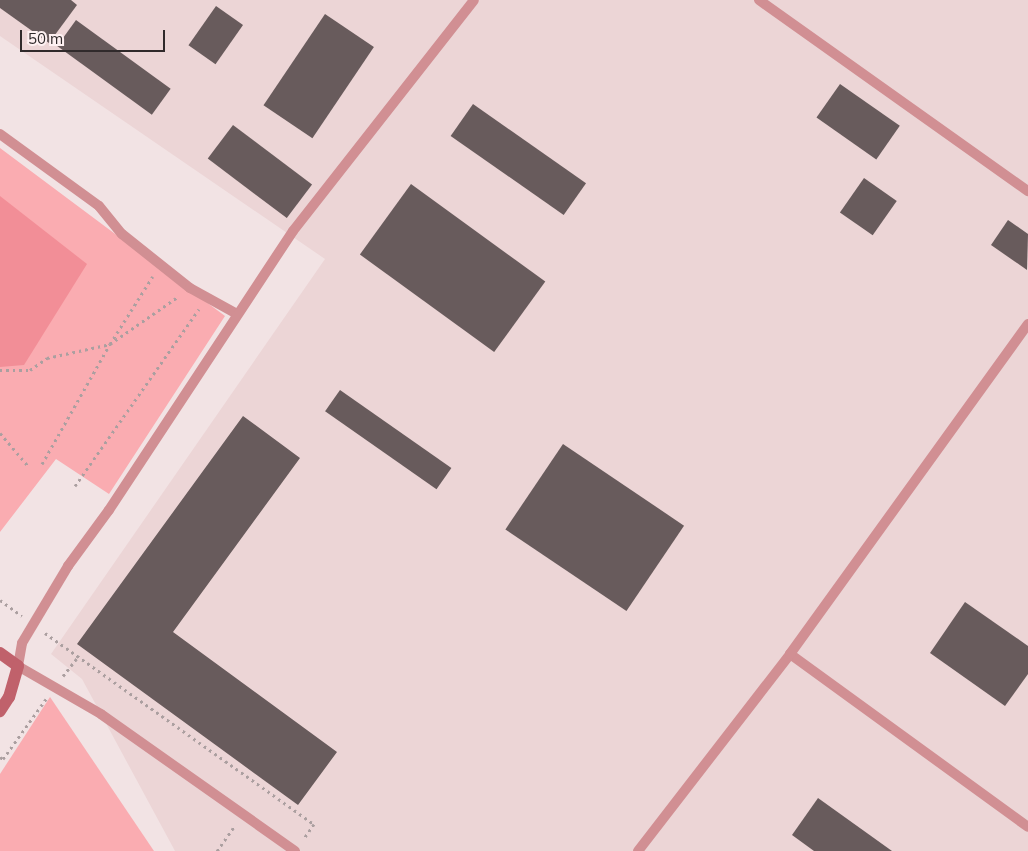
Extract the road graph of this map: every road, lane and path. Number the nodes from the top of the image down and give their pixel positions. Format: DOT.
graph roads {
  1 [pos="474,0"];
  2 [pos="759,0"];
  3 [pos="0,134"];
  4 [pos="1028,190"];
  5 [pos="160,265"];
  6 [pos="190,288"];
  7 [pos="207,299"];
  8 [pos="237,314"];
  9 [pos="1028,324"];
  10 [pos="110,344"];
  11 [pos="0,370"];
  12 [pos="0,433"];
  13 [pos="42,464"];
  14 [pos="29,467"];
  15 [pos="74,486"];
  16 [pos="0,600"];
  17 [pos="32,624"];
  18 [pos="0,653"];
  19 [pos="790,654"];
  20 [pos="78,657"];
  21 [pos="18,666"];
  22 [pos="56,686"];
  23 [pos="0,711"];
  24 [pos="0,757"];
  25 [pos="243,814"];
  26 [pos="1028,827"];
  27 [pos="298,848"];
  28 [pos="217,851"];
  29 [pos="638,851"];
  1 -- 8 [label="lane"];
  2 -- 4 [label="lane"];
  3 -- 5 [label="lane"];
  5 -- 6 [label="lane"];
  5 -- 10 [label="path"];
  6 -- 7 [label="lane"];
  6 -- 10 [label="path"];
  7 -- 8 [label="lane"];
  7 -- 15 [label="path"];
  8 -- 17 [label="lane"];
  9 -- 19 [label="lane"];
  10 -- 11 [label="path"];
  10 -- 13 [label="path"];
  12 -- 14 [label="path"];
  16 -- 17 [label="path"];
  17 -- 20 [label="path"];
  17 -- 21 [label="lane"];
  18 -- 21 [label="main road"];
  19 -- 26 [label="lane"];
  19 -- 29 [label="lane"];
  20 -- 22 [label="path"];
  20 -- 27 [label="path"];
  21 -- 22 [label="lane"];
  21 -- 23 [label="main road"];
  22 -- 24 [label="path"];
  22 -- 25 [label="lane"];
  25 -- 27 [label="lane"];
  25 -- 28 [label="path"];
}
